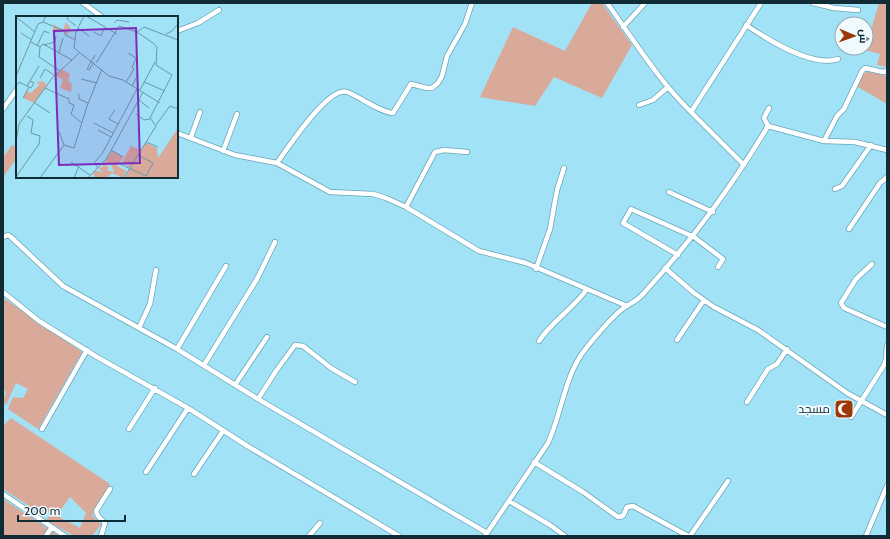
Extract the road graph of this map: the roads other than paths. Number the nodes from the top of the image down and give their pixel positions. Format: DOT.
graph roads {
  1 [pos="83,3"];
  2 [pos="472,3"];
  3 [pos="607,3"];
  4 [pos="644,3"];
  5 [pos="760,3"];
  6 [pos="813,3"];
  7 [pos="219,10"];
  8 [pos="858,10"];
  9 [pos="101,16"];
  10 [pos="746,25"];
  11 [pos="623,27"];
  12 [pos="178,31"];
  13 [pos="838,59"];
  14 [pos="887,71"];
  15 [pos="668,87"];
  16 [pos="16,90"];
  17 [pos="639,105"];
  18 [pos="769,108"];
  19 [pos="3,110"];
  20 [pos="200,112"];
  21 [pos="691,112"];
  22 [pos="237,114"];
  23 [pos="768,126"];
  24 [pos="178,133"];
  25 [pos="191,137"];
  26 [pos="824,140"];
  27 [pos="871,145"];
  28 [pos="223,150"];
  29 [pos="887,150"];
  30 [pos="467,152"];
  31 [pos="278,163"];
  32 [pos="744,166"];
  33 [pos="564,168"];
  34 [pos="887,178"];
  35 [pos="835,189"];
  36 [pos="669,192"];
  37 [pos="406,207"];
  38 [pos="713,212"];
  39 [pos="849,229"];
  40 [pos="3,237"];
  41 [pos="694,237"];
  42 [pos="275,242"];
  43 [pos="678,255"];
  44 [pos="872,264"];
  45 [pos="226,266"];
  46 [pos="718,267"];
  47 [pos="665,268"];
  48 [pos="536,269"];
  49 [pos="156,270"];
  50 [pos="587,289"];
  51 [pos="4,294"];
  52 [pos="704,300"];
  53 [pos="627,306"];
  54 [pos="887,327"];
  55 [pos="139,328"];
  56 [pos="267,337"];
  57 [pos="677,340"];
  58 [pos="539,341"];
  59 [pos="887,346"];
  60 [pos="178,349"];
  61 [pos="787,349"];
  62 [pos="87,350"];
  63 [pos="204,365"];
  64 [pos="355,382"];
  65 [pos="235,385"];
  66 [pos="155,388"];
  67 [pos="258,399"];
  68 [pos="747,402"];
  69 [pos="862,402"];
  70 [pos="188,408"];
  71 [pos="887,415"];
  72 [pos="851,417"];
  73 [pos="42,429"];
  74 [pos="129,429"];
  75 [pos="223,431"];
  76 [pos="534,462"];
  77 [pos="146,472"];
  78 [pos="194,474"];
  79 [pos="728,481"];
  80 [pos="887,486"];
  81 [pos="110,489"];
  82 [pos="3,494"];
  83 [pos="885,498"];
  84 [pos="509,501"];
  85 [pos="320,523"];
  86 [pos="52,527"];
  87 [pos="486,534"];
  88 [pos="46,536"];
  89 [pos="65,536"];
  90 [pos="101,536"];
  91 [pos="309,536"];
  92 [pos="400,536"];
  93 [pos="565,536"];
  94 [pos="689,536"];
  95 [pos="866,536"];
  1 -- 9 [label="street"];
  2 -- 31 [label="street"];
  3 -- 11 [label="street"];
  4 -- 11 [label="street"];
  5 -- 10 [label="street"];
  6 -- 8 [label="street"];
  7 -- 12 [label="street"];
  10 -- 13 [label="street"];
  10 -- 21 [label="street"];
  11 -- 15 [label="street"];
  14 -- 26 [label="street"];
  15 -- 17 [label="street"];
  15 -- 21 [label="street"];
  16 -- 19 [label="street"];
  18 -- 23 [label="street"];
  20 -- 25 [label="street"];
  21 -- 32 [label="street"];
  22 -- 28 [label="street"];
  23 -- 26 [label="street"];
  23 -- 32 [label="street"];
  24 -- 25 [label="street"];
  25 -- 28 [label="street"];
  26 -- 27 [label="street"];
  27 -- 29 [label="street"];
  27 -- 35 [label="street"];
  28 -- 31 [label="street"];
  30 -- 37 [label="street"];
  31 -- 37 [label="street"];
  32 -- 38 [label="street"];
  33 -- 48 [label="street"];
  34 -- 39 [label="street"];
  36 -- 38 [label="street"];
  37 -- 48 [label="street"];
  38 -- 41 [label="street"];
  40 -- 55 [label="street"];
  41 -- 43 [label="street"];
  41 -- 43 [label="street"];
  41 -- 46 [label="street"];
  42 -- 63 [label="street"];
  43 -- 47 [label="street"];
  44 -- 54 [label="street"];
  45 -- 60 [label="street"];
  47 -- 52 [label="street"];
  47 -- 53 [label="street"];
  48 -- 50 [label="street"];
  49 -- 55 [label="street"];
  50 -- 53 [label="street"];
  50 -- 58 [label="street"];
  51 -- 62 [label="street"];
  52 -- 57 [label="street"];
  52 -- 61 [label="street"];
  53 -- 76 [label="street"];
  55 -- 60 [label="street"];
  56 -- 65 [label="street"];
  59 -- 69 [label="street"];
  60 -- 63 [label="street"];
  61 -- 68 [label="street"];
  61 -- 69 [label="street"];
  62 -- 66 [label="street"];
  62 -- 73 [label="street"];
  63 -- 65 [label="street"];
  64 -- 67 [label="street"];
  65 -- 67 [label="street"];
  66 -- 70 [label="street"];
  66 -- 74 [label="street"];
  67 -- 87 [label="street"];
  69 -- 71 [label="street"];
  69 -- 72 [label="street"];
  70 -- 75 [label="street"];
  70 -- 77 [label="street"];
  75 -- 78 [label="street"];
  75 -- 92 [label="street"];
  76 -- 84 [label="street"];
  76 -- 94 [label="street"];
  79 -- 94 [label="street"];
  80 -- 83 [label="street"];
  81 -- 90 [label="street"];
  82 -- 86 [label="street"];
  83 -- 95 [label="street"];
  84 -- 87 [label="street"];
  84 -- 93 [label="street"];
  85 -- 91 [label="street"];
  86 -- 88 [label="street"];
  86 -- 89 [label="street"];
}
